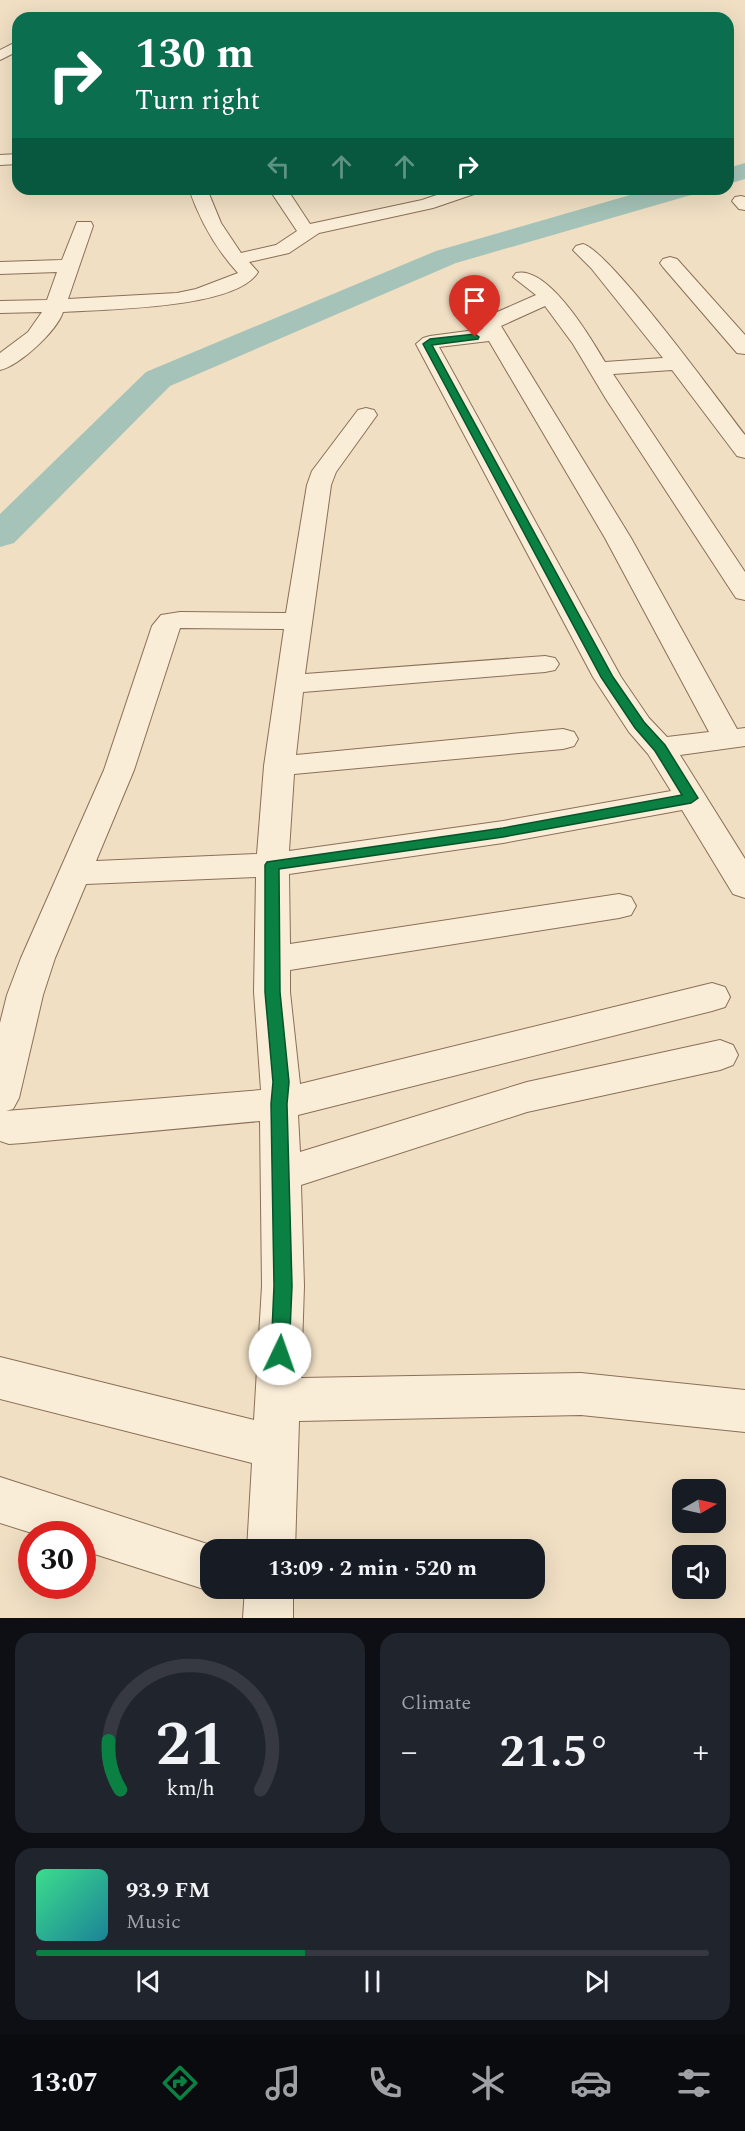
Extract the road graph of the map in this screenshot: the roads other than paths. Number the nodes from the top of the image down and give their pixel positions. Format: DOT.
graph roads {
  1 [pos="201,195"];
  2 [pos="282,195"];
  3 [pos="453,195"];
  4 [pos="84,226"];
  5 [pos="306,233"];
  6 [pos="583,250"];
  7 [pos="235,260"];
  8 [pos="670,262"];
  9 [pos="70,266"];
  10 [pos="0,268"];
  11 [pos="523,278"];
  12 [pos="548,297"];
  13 [pos="56,306"];
  14 [pos="0,307"];
  15 [pos="496,334"];
  16 [pos="745,348"];
  17 [pos="678,363"];
  18 [pos="0,364"];
  19 [pos="599,369"];
  20 [pos="366,415"];
  21 [pos="745,451"];
  22 [pos="745,592"];
  23 [pos="298,621"];
  24 [pos="545,664"];
  25 [pos="289,684"];
  26 [pos="736,738"];
  27 [pos="563,739"];
  28 [pos="660,748"];
  29 [pos="279,766"];
  30 [pos="691,798"];
  31 [pos="272,865"];
  32 [pos="75,873"];
  33 [pos="745,886"];
  34 [pos="619,906"];
  35 [pos="272,960"];
  36 [pos="712,997"];
  37 [pos="720,1054"];
  38 [pos="0,1098"];
  39 [pos="279,1104"];
  40 [pos="0,1125"];
  41 [pos="282,1174"];
  42 [pos="0,1378"];
  43 [pos="278,1400"];
  44 [pos="745,1411"];
  45 [pos="276,1447"];
  46 [pos="0,1500"];
  47 [pos="272,1539"];
  48 [pos="200,1565"];
  49 [pos="269,1599"];
  50 [pos="268,1618"];
  1 -- 7 [label="street"];
  2 -- 5 [label="street"];
  3 -- 5 [label="street"];
  4 -- 9 [label="street"];
  5 -- 7 [label="street"];
  6 -- 17 [label="street"];
  7 -- 13 [label="street"];
  8 -- 16 [label="street"];
  9 -- 10 [label="street"];
  9 -- 13 [label="street"];
  11 -- 12 [label="street"];
  12 -- 15 [label="street"];
  12 -- 19 [label="street"];
  13 -- 14 [label="street"];
  13 -- 18 [label="street"];
  15 -- 26 [label="street"];
  15 -- 28 [label="street"];
  17 -- 19 [label="street"];
  17 -- 21 [label="street"];
  19 -- 22 [label="street"];
  20 -- 23 [label="street"];
  23 -- 25 [label="street"];
  23 -- 32 [label="street"];
  24 -- 25 [label="street"];
  25 -- 29 [label="street"];
  26 -- 28 [label="street"];
  27 -- 29 [label="street"];
  28 -- 30 [label="street"];
  29 -- 31 [label="street"];
  30 -- 31 [label="street"];
  30 -- 33 [label="street"];
  31 -- 32 [label="street"];
  31 -- 35 [label="street"];
  32 -- 38 [label="street"];
  34 -- 35 [label="street"];
  35 -- 39 [label="street"];
  36 -- 39 [label="street"];
  37 -- 41 [label="street"];
  39 -- 40 [label="street"];
  39 -- 41 [label="street"];
  41 -- 43 [label="street"];
  42 -- 45 [label="street"];
  43 -- 44 [label="street"];
  43 -- 45 [label="street"];
  45 -- 47 [label="street"];
  46 -- 48 [label="street"];
  49 -- 50 [label="street"];
}
